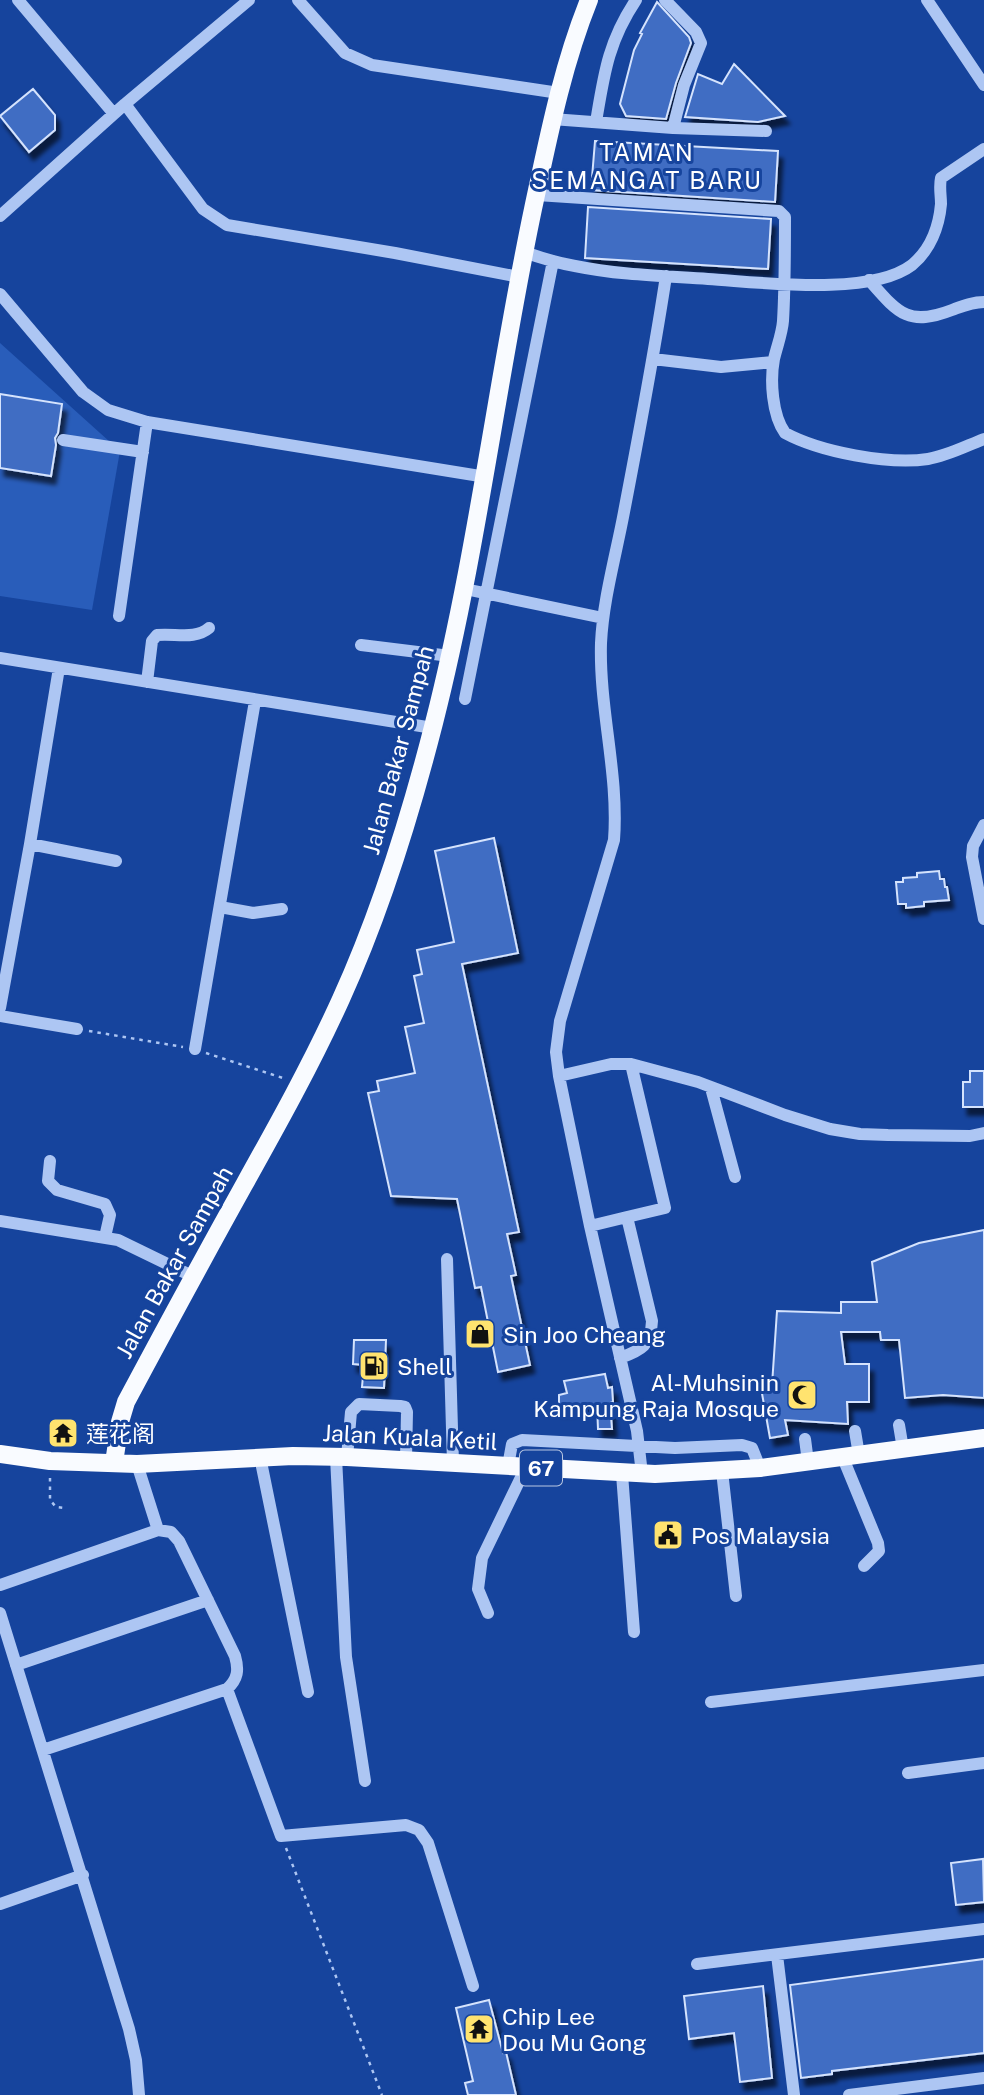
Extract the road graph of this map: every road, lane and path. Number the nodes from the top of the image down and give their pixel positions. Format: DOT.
graph roads {
  1 [pos="18,0"];
  2 [pos="249,0"];
  3 [pos="298,0"];
  4 [pos="589,0"];
  5 [pos="636,0"];
  6 [pos="665,0"];
  7 [pos="927,0"];
  8 [pos="984,85"];
  9 [pos="559,93"];
  10 [pos="125,104"];
  11 [pos="114,114"];
  12 [pos="552,119"];
  13 [pos="596,122"];
  14 [pos="673,128"];
  15 [pos="766,131"];
  16 [pos="984,149"];
  17 [pos="537,195"];
  18 [pos="0,216"];
  19 [pos="524,252"];
  20 [pos="553,261"];
  21 [pos="666,276"];
  22 [pos="519,277"];
  23 [pos="869,280"];
  24 [pos="785,284"];
  25 [pos="0,294"];
  26 [pos="984,302"];
  27 [pos="653,359"];
  28 [pos="774,362"];
  29 [pos="147,422"];
  30 [pos="984,439"];
  31 [pos="63,440"];
  32 [pos="143,452"];
  33 [pos="486,477"];
  34 [pos="465,589"];
  35 [pos="486,594"];
  36 [pos="119,616"];
  37 [pos="603,618"];
  38 [pos="209,628"];
  39 [pos="362,645"];
  40 [pos="450,656"];
  41 [pos="0,658"];
  42 [pos="59,667"];
  43 [pos="147,682"];
  44 [pos="465,699"];
  45 [pos="256,701"];
  46 [pos="433,728"];
  47 [pos="984,825"];
  48 [pos="30,844"];
  49 [pos="116,862"];
  50 [pos="220,906"];
  51 [pos="282,909"];
  52 [pos="984,919"];
  53 [pos="0,1008"];
  54 [pos="0,1016"];
  55 [pos="77,1029"];
  56 [pos="195,1049"];
  57 [pos="631,1064"];
  58 [pos="559,1076"];
  59 [pos="300,1083"];
  60 [pos="711,1088"];
  61 [pos="984,1133"];
  62 [pos="50,1161"];
  63 [pos="735,1177"];
  64 [pos="627,1217"];
  65 [pos="0,1222"];
  66 [pos="590,1226"];
  67 [pos="105,1237"];
  68 [pos="447,1259"];
  69 [pos="194,1277"];
  70 [pos="620,1358"];
  71 [pos="900,1425"];
  72 [pos="855,1431"];
  73 [pos="984,1438"];
  74 [pos="805,1439"];
  75 [pos="640,1446"];
  76 [pos="675,1448"];
  77 [pos="903,1450"];
  78 [pos="0,1454"];
  79 [pos="260,1457"];
  80 [pos="342,1457"];
  81 [pos="851,1457"];
  82 [pos="406,1459"];
  83 [pos="50,1461"];
  84 [pos="808,1462"];
  85 [pos="114,1463"];
  86 [pos="453,1463"];
  87 [pos="137,1464"];
  88 [pos="508,1466"];
  89 [pos="526,1467"];
  90 [pos="760,1468"];
  91 [pos="722,1471"];
  92 [pos="622,1474"];
  93 [pos="642,1474"];
  94 [pos="676,1474"];
  95 [pos="65,1508"];
  96 [pos="158,1530"];
  97 [pos="864,1566"];
  98 [pos="0,1585"];
  99 [pos="736,1596"];
  100 [pos="208,1600"];
  101 [pos="0,1613"];
  102 [pos="488,1613"];
  103 [pos="634,1632"];
  104 [pos="16,1665"];
  105 [pos="984,1670"];
  106 [pos="228,1689"];
  107 [pos="308,1692"];
  108 [pos="711,1702"];
  109 [pos="43,1750"];
  110 [pos="984,1763"];
  111 [pos="908,1773"];
  112 [pos="365,1781"];
  113 [pos="281,1836"];
  114 [pos="83,1875"];
  115 [pos="0,1904"];
  116 [pos="984,1929"];
  117 [pos="777,1955"];
  118 [pos="697,1964"];
  119 [pos="473,1986"];
  120 [pos="984,2078"];
  121 [pos="139,2095"];
  122 [pos="382,2095"];
  123 [pos="794,2095"];
  124 [pos="849,2095"];
  1 -- 11 [label="street"];
  2 -- 10 [label="street"];
  3 -- 9 [label="street"];
  4 -- 9 [label="main road, Jalan Bakar Sampah"];
  5 -- 13 [label="street"];
  6 -- 14 [label="street"];
  7 -- 8 [label="street"];
  9 -- 12 [label="main road, Jalan Bakar Sampah"];
  10 -- 11 [label="street"];
  10 -- 22 [label="street"];
  11 -- 18 [label="street"];
  12 -- 13 [label="street"];
  12 -- 17 [label="main road, Jalan Bakar Sampah"];
  13 -- 14 [label="street"];
  14 -- 15 [label="street"];
  16 -- 23 [label="street"];
  17 -- 19 [label="main road, Jalan Bakar Sampah"];
  17 -- 24 [label="street"];
  19 -- 20 [label="street"];
  19 -- 22 [label="main road, Jalan Bakar Sampah"];
  20 -- 21 [label="street"];
  20 -- 35 [label="street"];
  21 -- 24 [label="street"];
  21 -- 27 [label="street"];
  22 -- 33 [label="main road, Jalan Bakar Sampah"];
  23 -- 24 [label="street"];
  23 -- 26 [label="street"];
  24 -- 28 [label="street"];
  25 -- 29 [label="street"];
  27 -- 28 [label="street"];
  27 -- 37 [label="street"];
  28 -- 30 [label="street"];
  29 -- 32 [label="street"];
  29 -- 33 [label="street"];
  31 -- 32 [label="street"];
  32 -- 36 [label="street"];
  33 -- 34 [label="main road, Jalan Bakar Sampah"];
  34 -- 35 [label="street"];
  34 -- 40 [label="main road, Jalan Bakar Sampah"];
  35 -- 37 [label="street"];
  35 -- 44 [label="street"];
  37 -- 58 [label="street"];
  38 -- 43 [label="street"];
  39 -- 40 [label="street"];
  40 -- 46 [label="main road, Jalan Bakar Sampah"];
  41 -- 42 [label="street"];
  42 -- 43 [label="street"];
  42 -- 48 [label="street"];
  43 -- 45 [label="street"];
  45 -- 46 [label="street"];
  45 -- 50 [label="street"];
  46 -- 59 [label="main road, Jalan Bakar Sampah"];
  47 -- 52 [label="street"];
  48 -- 49 [label="street"];
  48 -- 53 [label="street"];
  50 -- 51 [label="street"];
  50 -- 56 [label="street"];
  54 -- 55 [label="street"];
  55 -- 56 [label="path"];
  56 -- 59 [label="path"];
  57 -- 58 [label="street"];
  57 -- 60 [label="street"];
  57 -- 64 [label="street"];
  58 -- 66 [label="street"];
  59 -- 69 [label="main road, Jalan Bakar Sampah"];
  60 -- 61 [label="street"];
  60 -- 63 [label="street"];
  62 -- 67 [label="street"];
  64 -- 66 [label="street"];
  64 -- 70 [label="street"];
  65 -- 67 [label="street"];
  66 -- 70 [label="street"];
  67 -- 69 [label="street"];
  68 -- 86 [label="street"];
  69 -- 85 [label="main road, Jalan Bakar Sampah"];
  70 -- 75 [label="street"];
  71 -- 77 [label="street"];
  72 -- 81 [label="street"];
  73 -- 77 [label="main road, Jalan Kuala Ketil / 67"];
  74 -- 84 [label="street"];
  75 -- 76 [label="street"];
  75 -- 88 [label="street"];
  75 -- 93 [label="street"];
  76 -- 90 [label="street"];
  76 -- 94 [label="street"];
  77 -- 81 [label="main road, Jalan Kuala Ketil / 67"];
  78 -- 83 [label="main road, Jalan Kuala Ketil / 67"];
  79 -- 80 [label="main road, Jalan Kuala Ketil / 67"];
  79 -- 87 [label="main road, Jalan Kuala Ketil / 67"];
  79 -- 107 [label="street"];
  80 -- 82 [label="main road, Jalan Kuala Ketil / 67"];
  80 -- 82 [label="street"];
  80 -- 112 [label="street"];
  81 -- 84 [label="main road, Jalan Kuala Ketil / 67"];
  81 -- 97 [label="street"];
  82 -- 86 [label="main road, Jalan Kuala Ketil / 67"];
  83 -- 85 [label="main road, Jalan Kuala Ketil / 67"];
  83 -- 95 [label="path"];
  84 -- 90 [label="main road, Jalan Kuala Ketil / 67"];
  85 -- 87 [label="main road, Jalan Kuala Ketil / 67"];
  86 -- 88 [label="main road, Jalan Kuala Ketil / 67"];
  87 -- 96 [label="street"];
  88 -- 89 [label="main road, Jalan Kuala Ketil / 67"];
  89 -- 92 [label="main road, Jalan Kuala Ketil / 67"];
  89 -- 102 [label="street"];
  90 -- 91 [label="main road, Jalan Kuala Ketil / 67"];
  91 -- 94 [label="main road, Jalan Kuala Ketil / 67"];
  91 -- 99 [label="street"];
  92 -- 93 [label="main road, Jalan Kuala Ketil / 67"];
  92 -- 103 [label="street"];
  93 -- 94 [label="main road, Jalan Kuala Ketil / 67"];
  96 -- 98 [label="street"];
  96 -- 100 [label="street"];
  100 -- 104 [label="street"];
  100 -- 106 [label="street"];
  101 -- 104 [label="street"];
  104 -- 109 [label="street"];
  105 -- 108 [label="street"];
  106 -- 109 [label="street"];
  106 -- 113 [label="street"];
  109 -- 114 [label="street"];
  110 -- 111 [label="street"];
  113 -- 119 [label="street"];
  113 -- 122 [label="path"];
  114 -- 115 [label="street"];
  114 -- 121 [label="street"];
  116 -- 117 [label="street"];
  117 -- 118 [label="street"];
  117 -- 123 [label="street"];
  120 -- 124 [label="street"];
}
